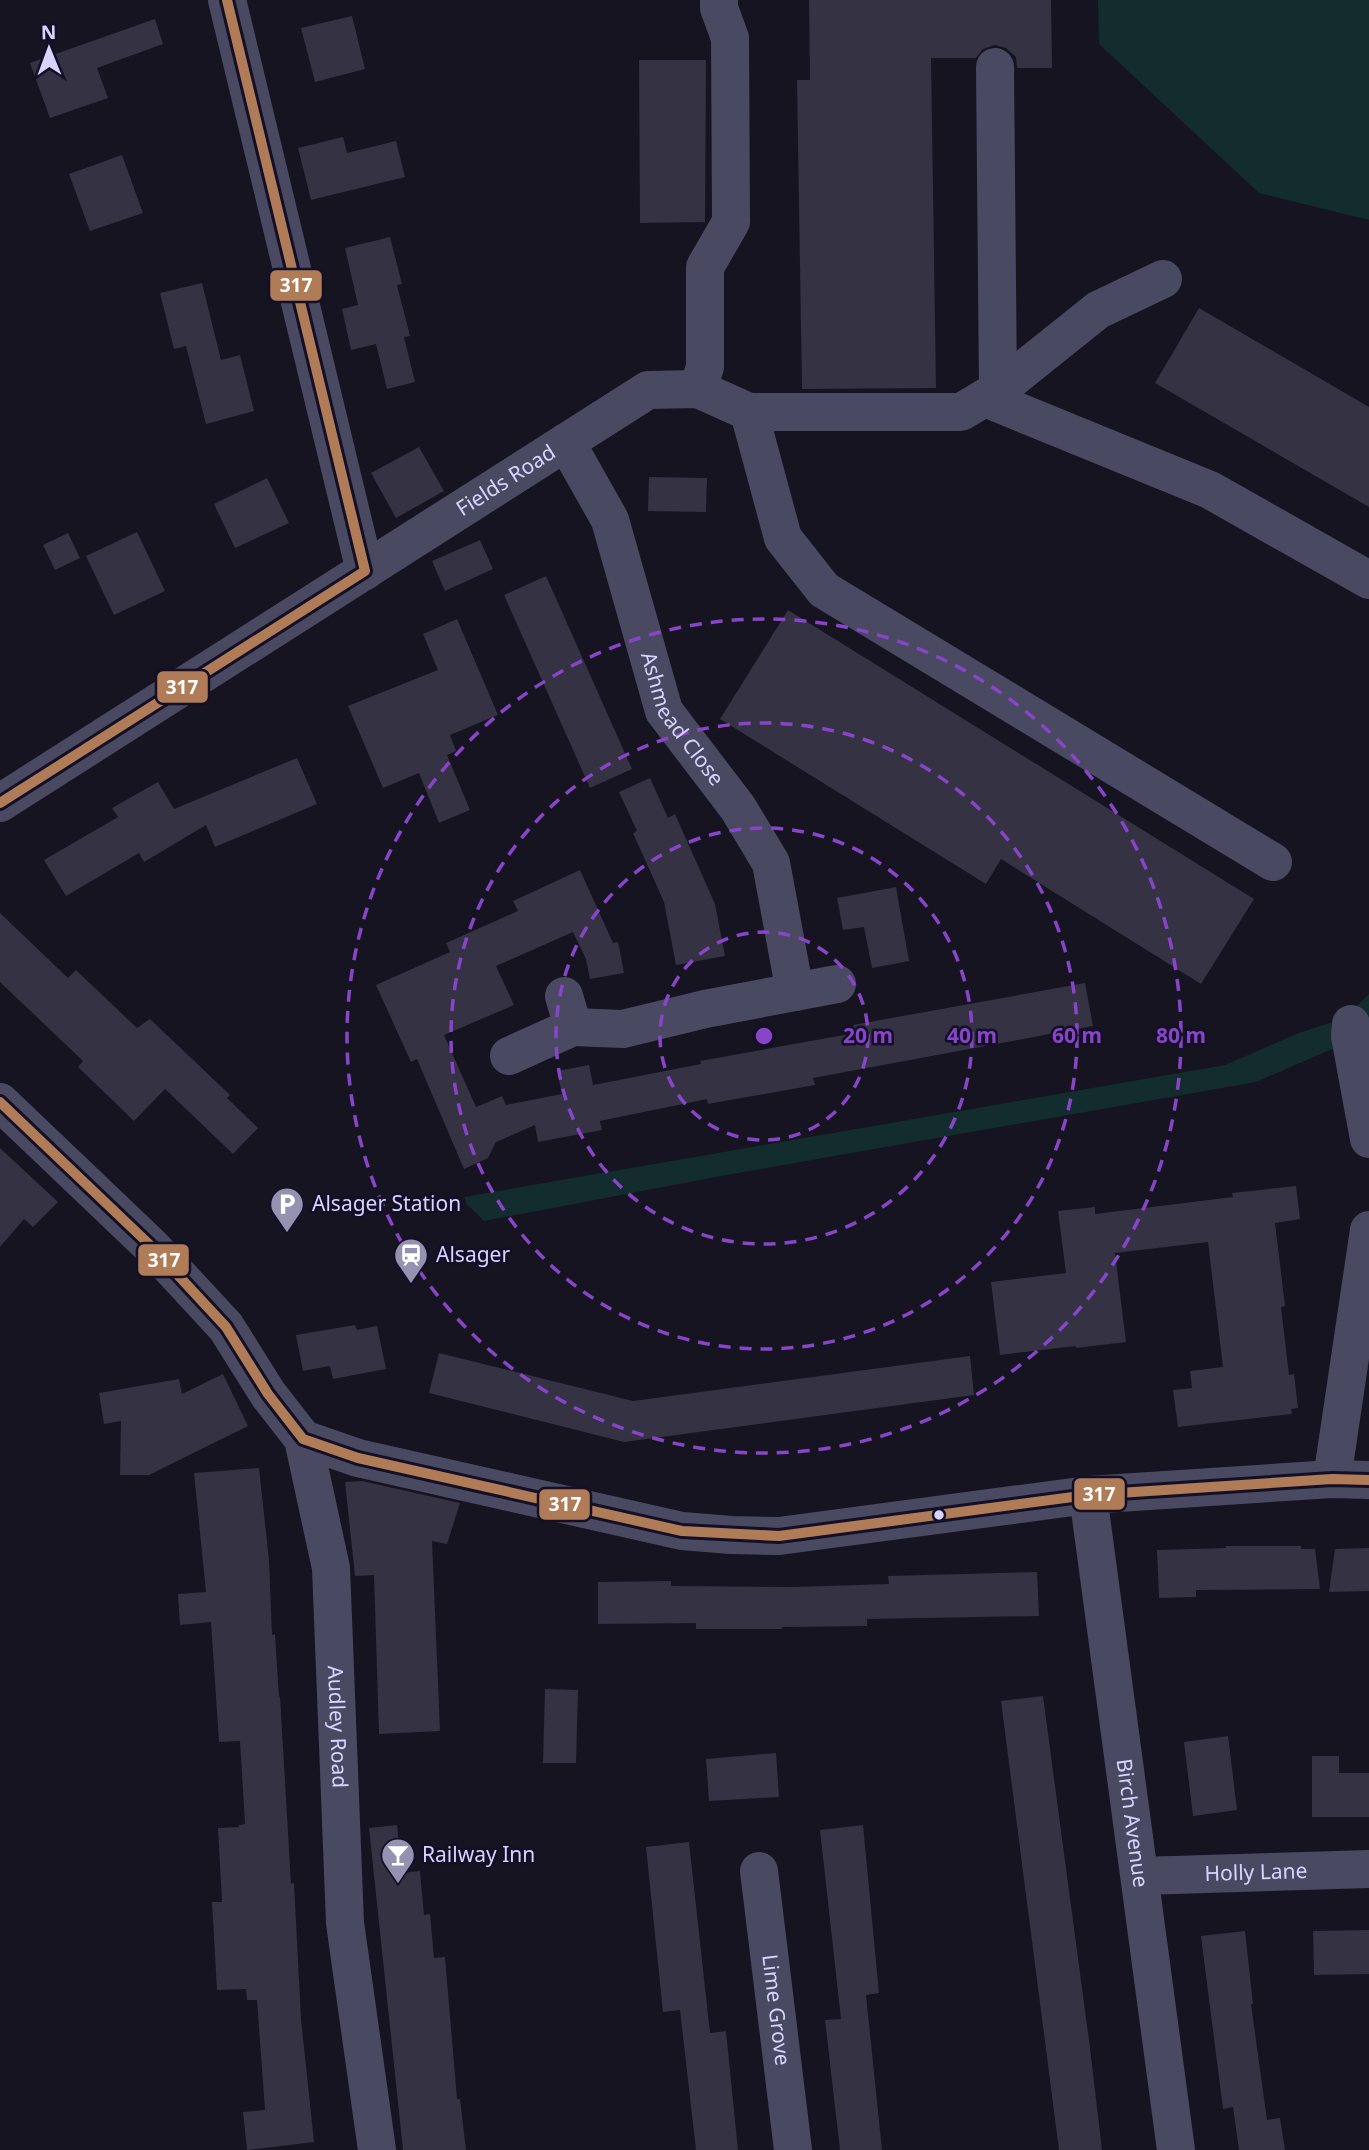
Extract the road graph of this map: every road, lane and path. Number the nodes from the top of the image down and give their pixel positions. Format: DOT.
graph roads {
  1 [pos="227,0"];
  2 [pos="719,0"];
  3 [pos="995,67"];
  4 [pos="1163,279"];
  5 [pos="698,389"];
  6 [pos="991,394"];
  7 [pos="749,412"];
  8 [pos="566,442"];
  9 [pos="365,570"];
  10 [pos="1369,580"];
  11 [pos="0,803"];
  12 [pos="1273,862"];
  13 [pos="837,984"];
  14 [pos="795,992"];
  15 [pos="1350,1030"];
  16 [pos="509,1056"];
  17 [pos="0,1102"];
  18 [pos="1369,1139"];
  19 [pos="1369,1230"];
  20 [pos="303,1439"];
  21 [pos="1351,1479"];
  22 [pos="1088,1495"];
  23 [pos="1369,1869"];
  24 [pos="760,1871"];
  25 [pos="1140,1876"];
  26 [pos="377,2150"];
  27 [pos="793,2150"];
  28 [pos="1176,2150"];
  1 -- 9 [label="street"];
  2 -- 5 [label="street"];
  3 -- 6 [label="street"];
  4 -- 6 [label="street"];
  5 -- 7 [label="street"];
  5 -- 8 [label="street, Fields Road"];
  6 -- 7 [label="street"];
  6 -- 10 [label="street"];
  7 -- 12 [label="street"];
  8 -- 9 [label="street, Fields Road"];
  8 -- 14 [label="street, Ashmead Close"];
  9 -- 11 [label="street, Fields Road"];
  13 -- 14 [label="street"];
  14 -- 16 [label="street"];
  15 -- 18 [label="street"];
  17 -- 20 [label="street, Audley Road"];
  19 -- 21 [label="street"];
  20 -- 22 [label="street"];
  20 -- 26 [label="street, Audley Road"];
  21 -- 22 [label="street"];
  22 -- 25 [label="street, Birch Avenue"];
  23 -- 25 [label="street, Holly Lane"];
  24 -- 27 [label="street, Lime Grove"];
  25 -- 28 [label="street, Birch Avenue"];
}
